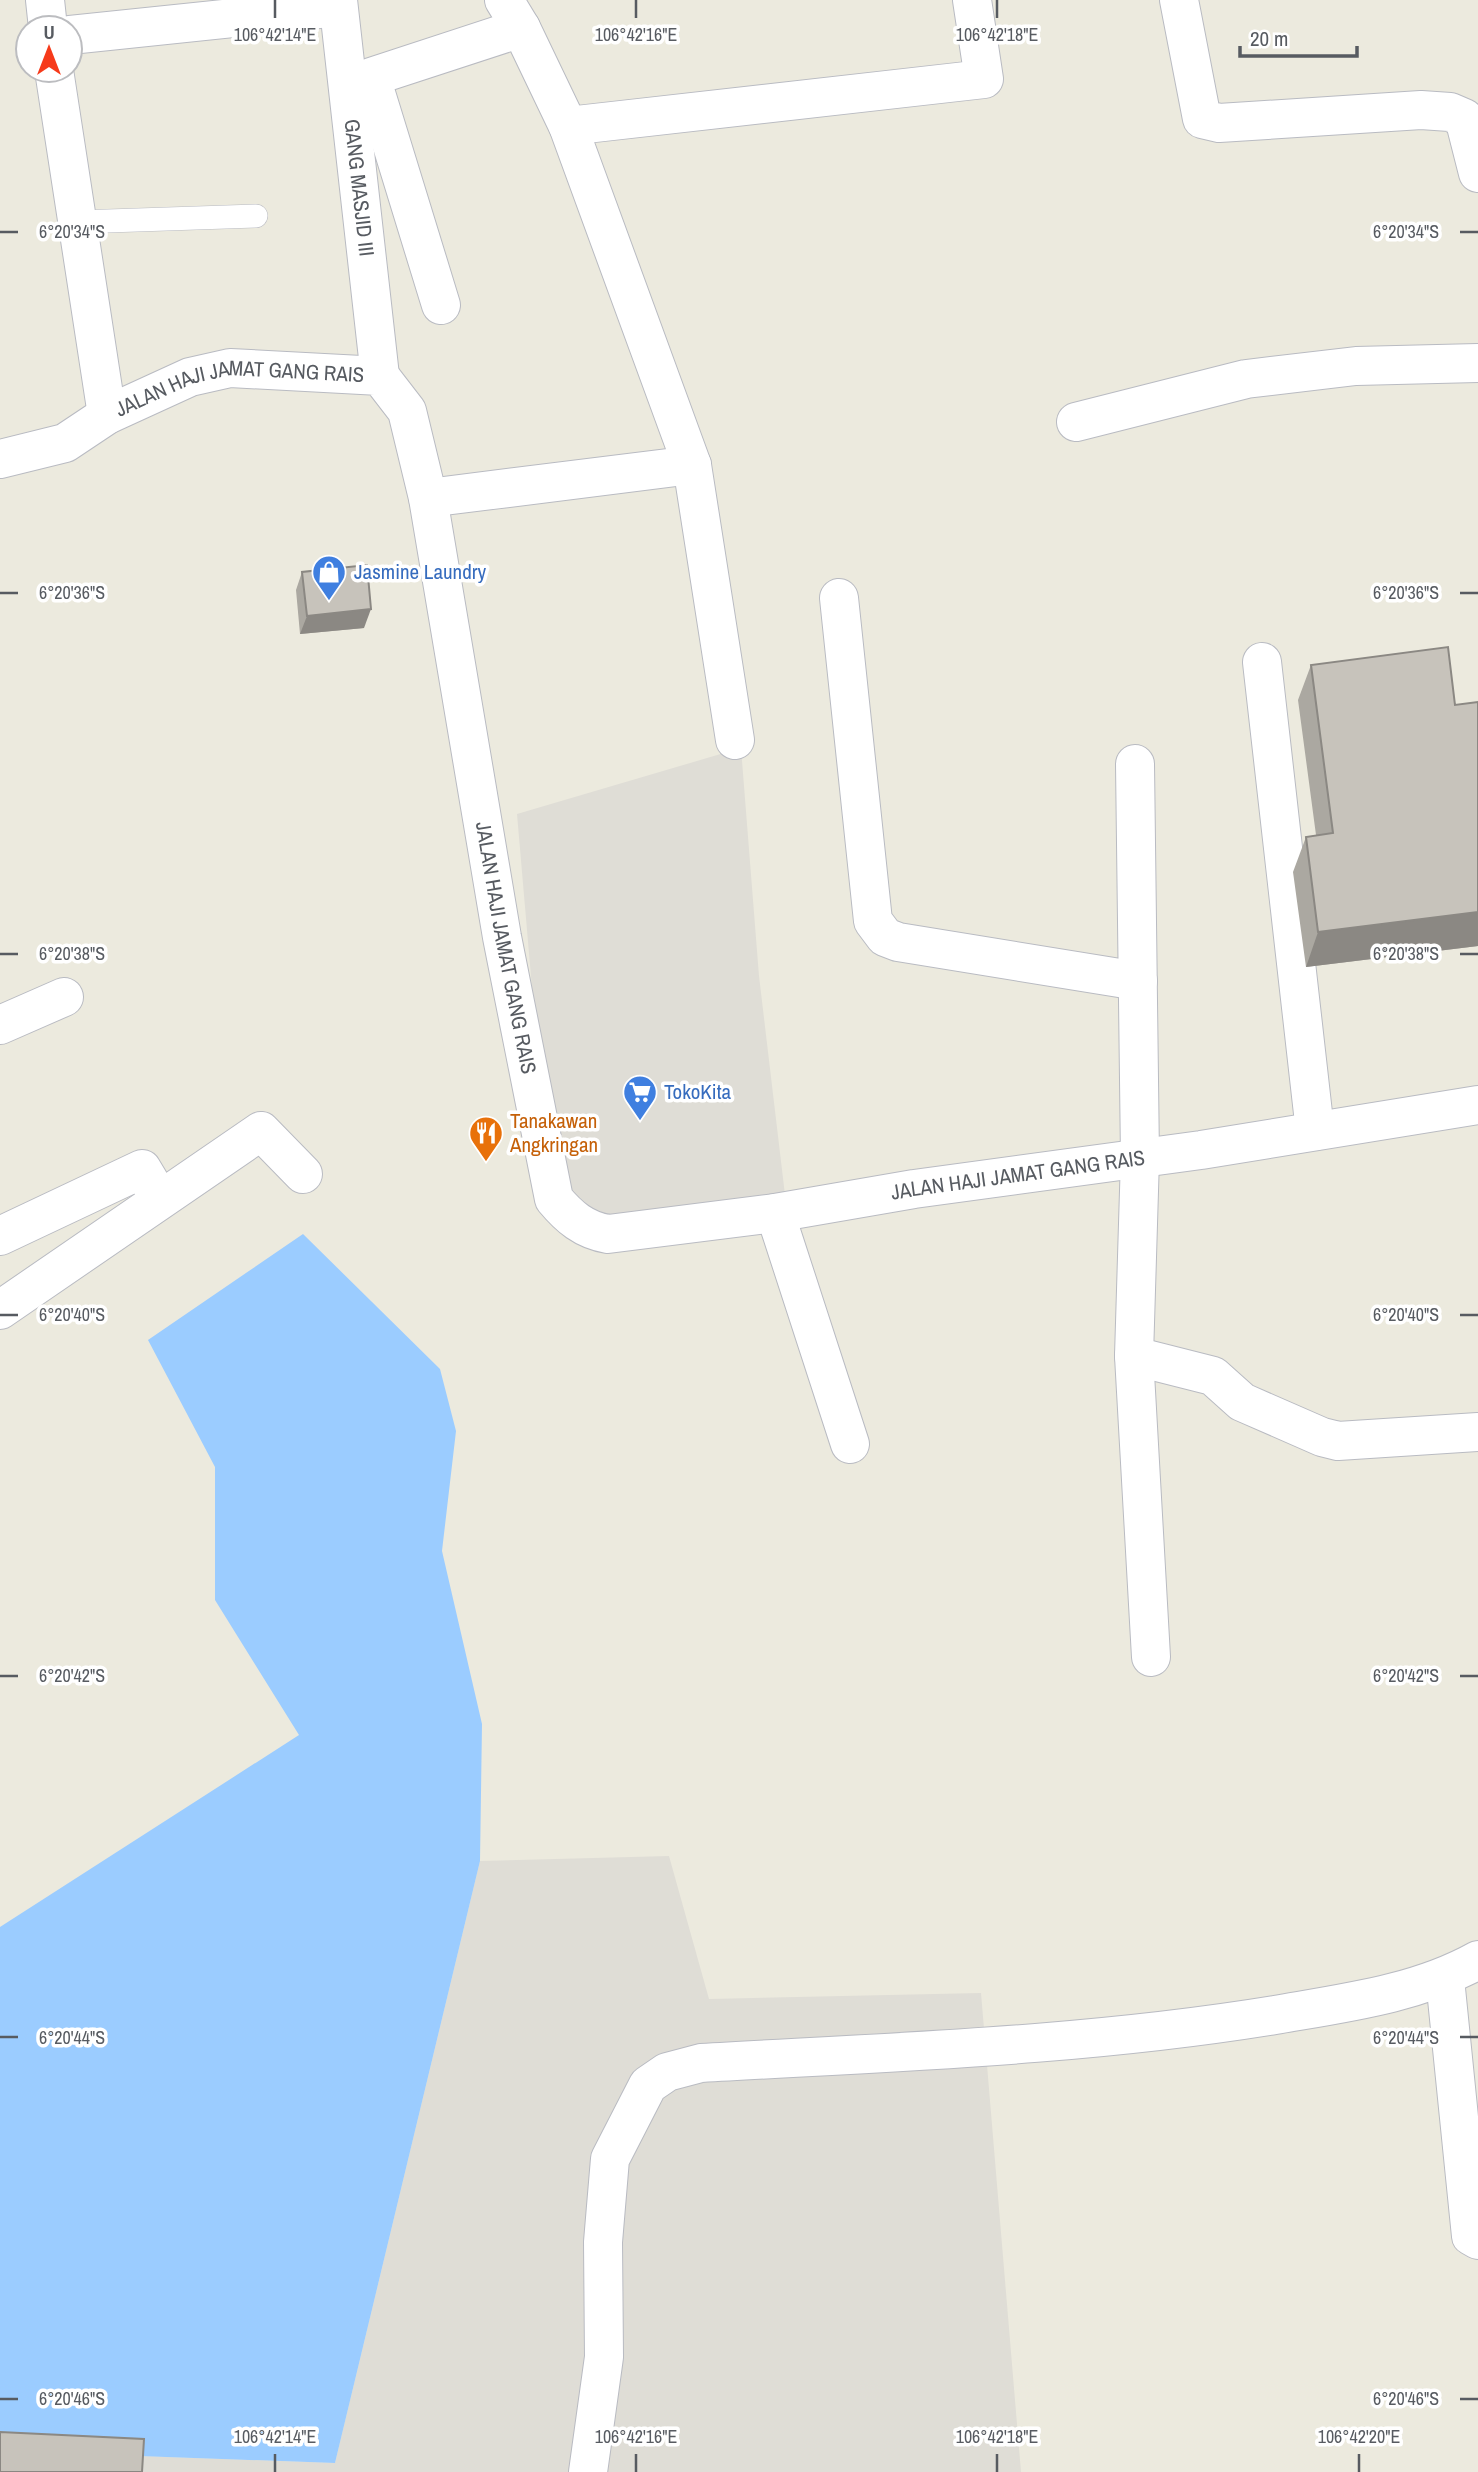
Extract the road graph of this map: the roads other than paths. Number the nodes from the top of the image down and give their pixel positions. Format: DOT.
graph roads {
  1 [pos="972,0"];
  2 [pos="1179,0"];
  3 [pos="338,4"];
  4 [pos="512,14"];
  5 [pos="84,33"];
  6 [pos="56,84"];
  7 [pos="568,126"];
  8 [pos="1478,173"];
  9 [pos="256,216"];
  10 [pos="78,222"];
  11 [pos="441,305"];
  12 [pos="1478,363"];
  13 [pos="380,376"];
  14 [pos="107,415"];
  15 [pos="1076,422"];
  16 [pos="0,459"];
  17 [pos="692,465"];
  18 [pos="428,498"];
  19 [pos="839,598"];
  20 [pos="1262,662"];
  21 [pos="735,740"];
  22 [pos="1135,764"];
  23 [pos="1138,981"];
  24 [pos="64,997"];
  25 [pos="0,1026"];
  26 [pos="1478,1105"];
  27 [pos="1315,1131"];
  28 [pos="1140,1158"];
  29 [pos="303,1174"];
  30 [pos="160,1199"];
  31 [pos="775,1213"];
  32 [pos="0,1236"];
  33 [pos="0,1310"];
  34 [pos="1134,1356"];
  35 [pos="1478,1432"];
  36 [pos="850,1444"];
  37 [pos="1151,1657"];
  38 [pos="1478,1960"];
  39 [pos="1445,1979"];
  40 [pos="1478,2240"];
  41 [pos="588,2472"];
  1 -- 7 [label="street"];
  2 -- 8 [label="street"];
  3 -- 5 [label="street"];
  3 -- 13 [label="street, GANG MASJID III"];
  4 -- 7 [label="street"];
  4 -- 11 [label="street"];
  6 -- 10 [label="street"];
  7 -- 17 [label="street"];
  9 -- 10 [label="lane"];
  10 -- 14 [label="street"];
  12 -- 15 [label="street"];
  13 -- 14 [label="street, JALAN HAJI JAMAT GANG RAIS"];
  13 -- 18 [label="street, JALAN HAJI JAMAT GANG RAIS"];
  14 -- 16 [label="street, JALAN HAJI JAMAT GANG RAIS"];
  17 -- 18 [label="street"];
  17 -- 21 [label="street"];
  18 -- 31 [label="street, JALAN HAJI JAMAT GANG RAIS"];
  19 -- 23 [label="street"];
  20 -- 27 [label="street"];
  22 -- 23 [label="street"];
  23 -- 28 [label="street"];
  24 -- 25 [label="street"];
  26 -- 27 [label="street, JALAN HAJI JAMAT GANG RAIS"];
  27 -- 28 [label="street, JALAN HAJI JAMAT GANG RAIS"];
  28 -- 31 [label="street, JALAN HAJI JAMAT GANG RAIS"];
  28 -- 34 [label="street"];
  29 -- 30 [label="street"];
  30 -- 32 [label="street"];
  30 -- 33 [label="street"];
  31 -- 36 [label="street"];
  34 -- 35 [label="street"];
  34 -- 37 [label="street"];
  38 -- 39 [label="street"];
  39 -- 40 [label="street"];
  39 -- 41 [label="street"];
}
